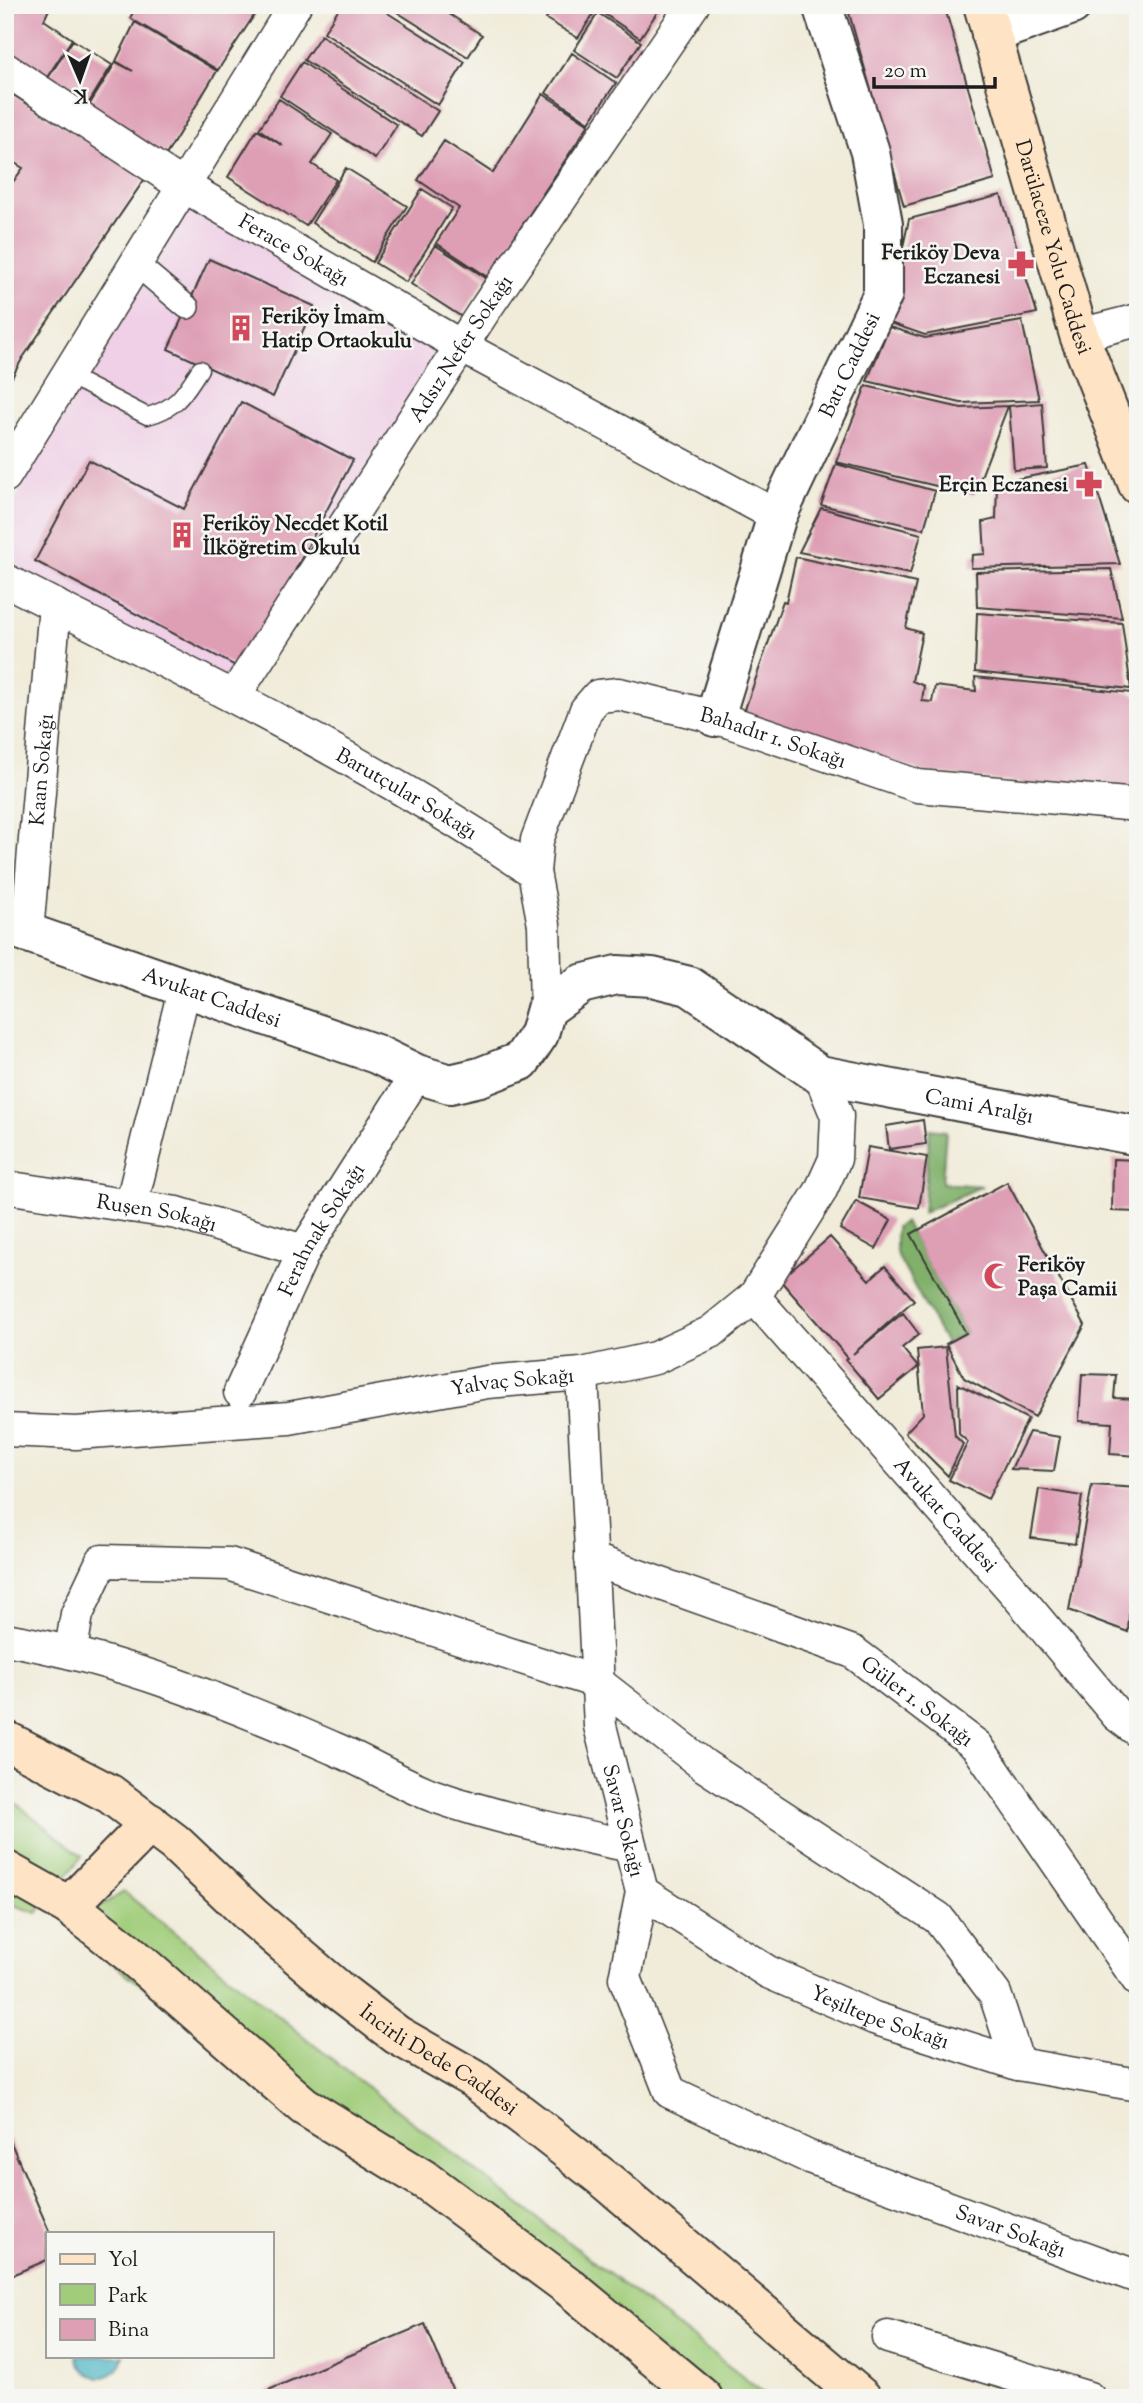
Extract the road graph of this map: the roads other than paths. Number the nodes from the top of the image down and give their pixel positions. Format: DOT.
graph roads {
  1 [pos="295,5"];
  2 [pos="694,5"];
  3 [pos="822,5"];
  4 [pos="1072,5"];
  5 [pos="987,20"];
  6 [pos="5,69"];
  7 [pos="182,185"];
  8 [pos="135,263"];
  9 [pos="187,307"];
  10 [pos="1138,320"];
  11 [pos="1079,335"];
  12 [pos="461,346"];
  13 [pos="200,369"];
  14 [pos="66,375"];
  15 [pos="5,476"];
  16 [pos="1138,485"];
  17 [pos="777,516"];
  18 [pos="5,579"];
  19 [pos="55,605"];
  20 [pos="234,696"];
  21 [pos="715,716"];
  22 [pos="1138,805"];
  23 [pos="534,872"];
  24 [pos="16,929"];
  25 [pos="185,986"];
  26 [pos="546,1009"];
  27 [pos="417,1074"];
  28 [pos="820,1075"];
  29 [pos="1138,1136"];
  30 [pos="5,1187"];
  31 [pos="131,1206"];
  32 [pos="304,1251"];
  33 [pos="754,1297"];
  34 [pos="582,1374"];
  35 [pos="240,1392"];
  36 [pos="5,1430"];
  37 [pos="591,1559"];
  38 [pos="5,1639"];
  39 [pos="71,1650"];
  40 [pos="597,1682"];
  41 [pos="1138,1731"];
  42 [pos="5,1740"];
  43 [pos="150,1823"];
  44 [pos="630,1846"];
  45 [pos="5,1871"];
  46 [pos="642,1892"];
  47 [pos="69,1906"];
  48 [pos="1138,1980"];
  49 [pos="1018,2064"];
  50 [pos="1138,2085"];
  51 [pos="1135,2271"];
  52 [pos="888,2337"];
  53 [pos="703,2398"];
  54 [pos="862,2398"];
  55 [pos="1089,2398"];
  1 -- 7 [label="street"];
  2 -- 12 [label="street, Adsız Nefer Sokağı"];
  3 -- 17 [label="street, Batı Caddesi"];
  4 -- 5 [label="street"];
  5 -- 11 [label="main road, Darülaceze Yolu Caddesi"];
  6 -- 7 [label="street, Ferace Sokağı"];
  7 -- 8 [label="street"];
  7 -- 12 [label="street, Ferace Sokağı"];
  8 -- 9 [label="street"];
  8 -- 14 [label="street"];
  10 -- 11 [label="street"];
  11 -- 16 [label="main road, Darülaceze Yolu Caddesi"];
  12 -- 17 [label="street, Ferace Sokağı"];
  12 -- 20 [label="street, Adsız Nefer Sokağı"];
  13 -- 14 [label="lane"];
  14 -- 15 [label="street"];
  17 -- 21 [label="street, Batı Caddesi"];
  18 -- 19 [label="street, Barutçular Sokağı"];
  19 -- 20 [label="street, Barutçular Sokağı"];
  19 -- 24 [label="street, Kaan Sokağı"];
  20 -- 23 [label="street, Barutçular Sokağı"];
  21 -- 22 [label="street, Bahadır 1. Sokağı"];
  21 -- 23 [label="street, Bahadır 1. Sokağı"];
  23 -- 26 [label="street"];
  24 -- 25 [label="street, Avukat Caddesi"];
  25 -- 27 [label="street, Avukat Caddesi"];
  25 -- 31 [label="street"];
  26 -- 27 [label="street"];
  26 -- 28 [label="street"];
  27 -- 32 [label="street, Ferahnak Sokağı"];
  28 -- 29 [label="street, Cami Aralğı"];
  28 -- 33 [label="street, Yalvaç Sokağı"];
  30 -- 31 [label="street, Ruşen Sokağı"];
  31 -- 32 [label="street, Ruşen Sokağı"];
  32 -- 35 [label="street, Ferahnak Sokağı"];
  33 -- 34 [label="street, Yalvaç Sokağı"];
  33 -- 41 [label="street, Avukat Caddesi"];
  34 -- 36 [label="street, Yalvaç Sokağı"];
  34 -- 37 [label="street, Savar Sokağı"];
  37 -- 40 [label="street, Savar Sokağı"];
  37 -- 48 [label="street, Güler 1. Sokağı"];
  38 -- 39 [label="street"];
  39 -- 40 [label="street"];
  39 -- 44 [label="street"];
  40 -- 44 [label="street, Savar Sokağı"];
  40 -- 49 [label="street"];
  42 -- 43 [label="main road, İncirli Dede Caddesi"];
  43 -- 47 [label="main road"];
  43 -- 54 [label="main road, İncirli Dede Caddesi"];
  44 -- 46 [label="street, Savar Sokağı"];
  45 -- 47 [label="main road"];
  46 -- 49 [label="street, Yeşiltepe Sokağı"];
  46 -- 51 [label="street, Savar Sokağı"];
  47 -- 53 [label="main road"];
  49 -- 50 [label="street, Yeşiltepe Sokağı"];
  52 -- 55 [label="street"];
}
